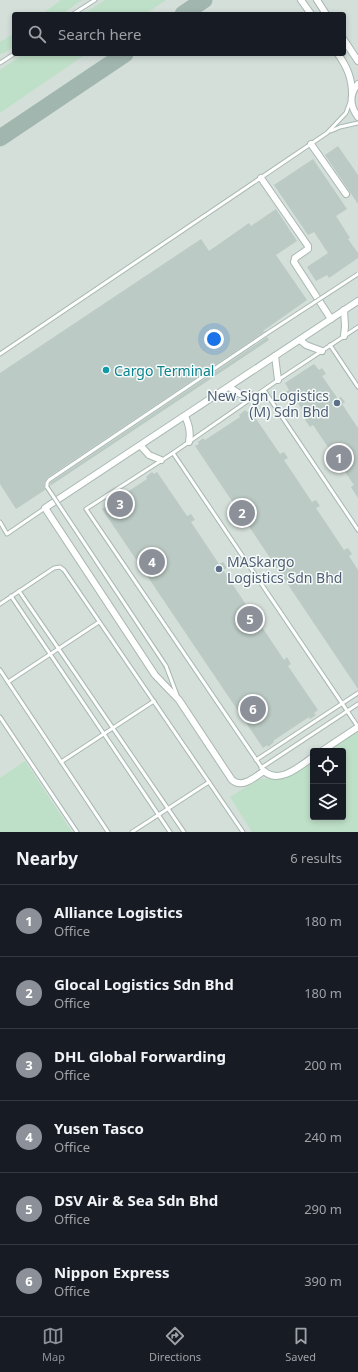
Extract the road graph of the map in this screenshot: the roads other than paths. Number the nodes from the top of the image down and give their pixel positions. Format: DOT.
graph roads {
  1 [pos="95,0"];
  2 [pos="301,0"];
  3 [pos="316,0"];
  4 [pos="77,12"];
  5 [pos="310,12"];
  6 [pos="325,12"];
  7 [pos="346,43"];
  8 [pos="12,55"];
  9 [pos="339,56"];
  10 [pos="358,61"];
  11 [pos="0,63"];
  12 [pos="358,84"];
  13 [pos="352,96"];
  14 [pos="358,117"];
  15 [pos="358,123"];
  16 [pos="327,133"];
  17 [pos="311,144"];
  18 [pos="261,178"];
  19 [pos="346,194"];
  20 [pos="358,274"];
  21 [pos="358,301"];
  22 [pos="344,310"];
  23 [pos="331,319"];
  24 [pos="358,327"];
  25 [pos="344,336"];
  26 [pos="300,340"];
  27 [pos="330,345"];
  28 [pos="322,351"];
  29 [pos="0,354"];
  30 [pos="275,356"];
  31 [pos="278,380"];
  32 [pos="229,387"];
  33 [pos="358,387"];
  34 [pos="264,390"];
  35 [pos="255,396"];
  36 [pos="185,416"];
  37 [pos="189,442"];
  38 [pos="141,446"];
  39 [pos="173,453"];
  40 [pos="161,460"];
  41 [pos="45,508"];
  42 [pos="0,522"];
  43 [pos="358,530"];
  44 [pos="19,591"];
  45 [pos="11,596"];
  46 [pos="0,604"];
  47 [pos="99,622"];
  48 [pos="59,648"];
  49 [pos="50,654"];
  50 [pos="0,670"];
  51 [pos="8,682"];
  52 [pos="358,693"];
  53 [pos="179,700"];
  54 [pos="154,701"];
  55 [pos="341,704"];
  56 [pos="358,704"];
  57 [pos="347,711"];
  58 [pos="0,717"];
  59 [pos="358,727"];
  60 [pos="113,728"];
  61 [pos="104,734"];
  62 [pos="326,748"];
  63 [pos="310,759"];
  64 [pos="256,760"];
  65 [pos="61,762"];
  66 [pos="262,770"];
  67 [pos="209,782"];
  68 [pos="168,809"];
  69 [pos="158,815"];
  70 [pos="77,832"];
  71 [pos="108,832"];
  72 [pos="132,832"];
  73 [pos="170,832"];
  74 [pos="184,832"];
  75 [pos="243,832"];
  1 -- 4 [label="lane"];
  2 -- 5 [label="street"];
  3 -- 6 [label="street"];
  7 -- 10 [label="street"];
  8 -- 11 [label="lane"];
  9 -- 13 [label="street"];
  12 -- 13 [label="street"];
  13 -- 14 [label="street"];
  13 -- 16 [label="lane"];
  15 -- 16 [label="lane"];
  16 -- 17 [label="lane"];
  17 -- 18 [label="lane"];
  17 -- 19 [label="street"];
  18 -- 23 [label="street"];
  18 -- 29 [label="lane"];
  20 -- 53 [label="lane, bridge"];
  21 -- 22 [label="street"];
  22 -- 23 [label="street"];
  22 -- 25 [label="street"];
  23 -- 26 [label="street"];
  24 -- 25 [label="lane"];
  25 -- 27 [label="lane"];
  26 -- 28 [label="street"];
  26 -- 30 [label="street"];
  27 -- 28 [label="lane"];
  27 -- 33 [label="lane"];
  28 -- 31 [label="lane"];
  30 -- 31 [label="street"];
  30 -- 32 [label="street"];
  31 -- 34 [label="lane"];
  32 -- 35 [label="street"];
  32 -- 36 [label="street"];
  34 -- 35 [label="lane"];
  34 -- 43 [label="lane"];
  35 -- 37 [label="lane"];
  36 -- 37 [label="street"];
  36 -- 38 [label="street"];
  37 -- 39 [label="lane"];
  38 -- 40 [label="street"];
  38 -- 41 [label="street"];
  39 -- 40 [label="lane"];
  39 -- 55 [label="lane"];
  40 -- 64 [label="lane"];
  41 -- 42 [label="lane"];
  41 -- 53 [label="street"];
  44 -- 45 [label="lane"];
  44 -- 47 [label="lane"];
  44 -- 48 [label="lane"];
  45 -- 46 [label="lane"];
  45 -- 49 [label="lane"];
  47 -- 48 [label="lane"];
  47 -- 54 [label="lane"];
  48 -- 49 [label="lane"];
  48 -- 60 [label="lane"];
  49 -- 51 [label="lane"];
  49 -- 61 [label="lane"];
  50 -- 51 [label="lane"];
  51 -- 65 [label="lane"];
  52 -- 55 [label="lane"];
  53 -- 66 [label="street"];
  54 -- 60 [label="lane"];
  54 -- 67 [label="lane"];
  55 -- 57 [label="lane"];
  55 -- 64 [label="lane"];
  56 -- 57 [label="lane"];
  57 -- 59 [label="lane"];
  57 -- 66 [label="lane"];
  58 -- 70 [label="lane"];
  59 -- 62 [label="street"];
  60 -- 61 [label="lane"];
  60 -- 68 [label="lane"];
  61 -- 65 [label="lane"];
  61 -- 69 [label="lane"];
  63 -- 66 [label="street"];
  64 -- 66 [label="lane"];
  65 -- 71 [label="lane"];
  67 -- 68 [label="lane"];
  67 -- 75 [label="lane"];
  68 -- 69 [label="lane"];
  68 -- 74 [label="lane"];
  69 -- 72 [label="lane"];
  69 -- 73 [label="lane"];
}
